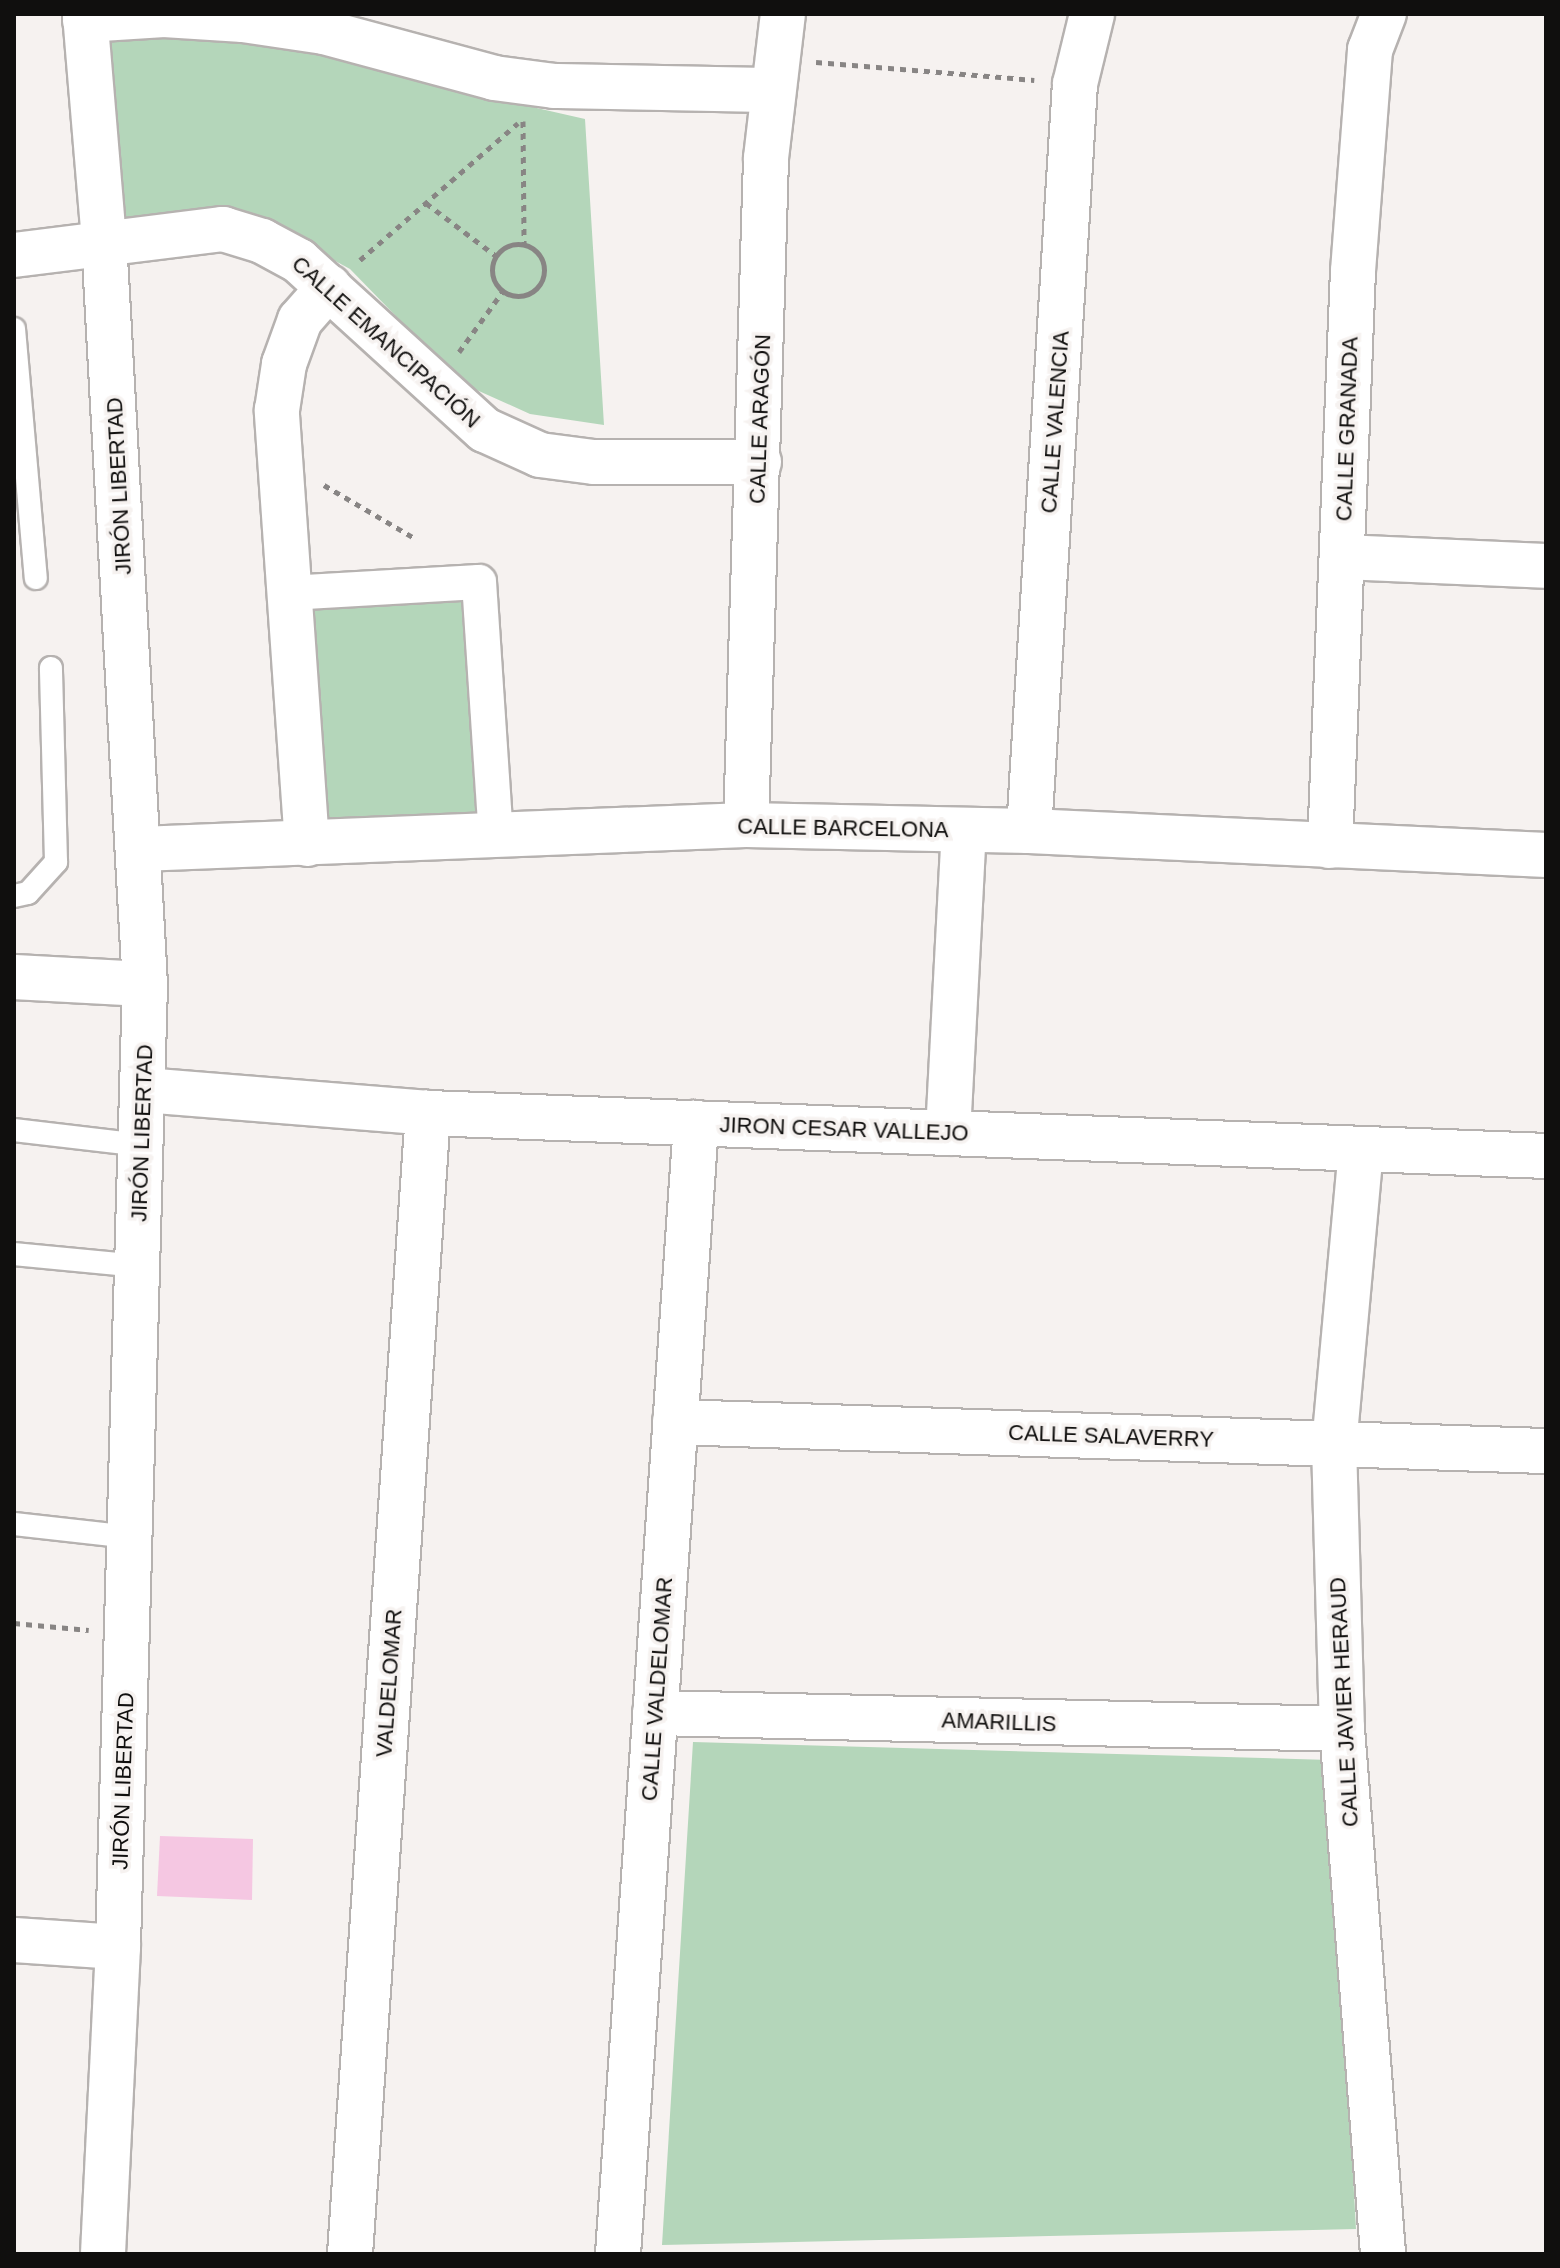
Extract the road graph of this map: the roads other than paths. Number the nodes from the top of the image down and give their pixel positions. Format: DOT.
graph roads {
  1 [pos="783,14"];
  2 [pos="1092,14"];
  3 [pos="1384,14"];
  4 [pos="85,17"];
  5 [pos="774,74"];
  6 [pos="104,240"];
  7 [pos="14,255"];
  8 [pos="329,287"];
  9 [pos="14,338"];
  10 [pos="759,462"];
  11 [pos="1342,557"];
  12 [pos="1546,566"];
  13 [pos="36,578"];
  14 [pos="288,593"];
  15 [pos="51,668"];
  16 [pos="746,825"];
  17 [pos="964,831"];
  18 [pos="1029,831"];
  19 [pos="496,835"];
  20 [pos="307,844"];
  21 [pos="1330,846"];
  22 [pos="140,849"];
  23 [pos="1546,855"];
  24 [pos="14,896"];
  25 [pos="14,977"];
  26 [pos="145,984"];
  27 [pos="144,1090"];
  28 [pos="428,1113"];
  29 [pos="696,1123"];
  30 [pos="14,1130"];
  31 [pos="948,1133"];
  32 [pos="142,1145"];
  33 [pos="1361,1149"];
  34 [pos="1546,1156"];
  35 [pos="14,1254"];
  36 [pos="138,1266"];
  37 [pos="675,1422"];
  38 [pos="1334,1444"];
  39 [pos="1546,1451"];
  40 [pos="14,1524"];
  41 [pos="130,1537"];
  42 [pos="655,1713"];
  43 [pos="1342,1729"];
  44 [pos="14,1940"];
  45 [pos="118,1947"];
  46 [pos="103,2254"];
  47 [pos="350,2254"];
  48 [pos="618,2254"];
  49 [pos="1383,2254"];
  1 -- 5 [label="street, CALLE ARAGÓN"];
  2 -- 18 [label="street, CALLE VALENCIA"];
  3 -- 11 [label="street, CALLE GRANADA"];
  4 -- 5 [label="street"];
  4 -- 6 [label="street, JIRÓN LIBERTAD"];
  5 -- 10 [label="street, CALLE ARAGÓN"];
  6 -- 7 [label="street, CALLE EMANCIPACIÓN"];
  6 -- 8 [label="street, CALLE EMANCIPACIÓN"];
  6 -- 22 [label="street, JIRÓN LIBERTAD"];
  8 -- 10 [label="street, CALLE EMANCIPACIÓN"];
  8 -- 14 [label="street"];
  9 -- 13 [label="lane"];
  10 -- 16 [label="street, CALLE ARAGÓN"];
  11 -- 12 [label="street"];
  11 -- 21 [label="street, CALLE GRANADA"];
  14 -- 19 [label="street"];
  14 -- 20 [label="street"];
  15 -- 24 [label="lane"];
  16 -- 17 [label="street, CALLE BARCELONA"];
  16 -- 19 [label="street, CALLE BARCELONA"];
  17 -- 18 [label="street, CALLE BARCELONA"];
  17 -- 31 [label="street"];
  18 -- 21 [label="street, CALLE BARCELONA"];
  19 -- 20 [label="street, CALLE BARCELONA"];
  20 -- 22 [label="street, CALLE BARCELONA"];
  21 -- 23 [label="street, CALLE BARCELONA"];
  22 -- 26 [label="street, JIRÓN LIBERTAD"];
  25 -- 26 [label="street"];
  26 -- 27 [label="street, JIRÓN LIBERTAD"];
  27 -- 28 [label="street, JIRON CESAR VALLEJO"];
  27 -- 32 [label="street, JIRÓN LIBERTAD"];
  28 -- 29 [label="street, JIRON CESAR VALLEJO"];
  28 -- 47 [label="street, VALDELOMAR"];
  29 -- 31 [label="street, JIRON CESAR VALLEJO"];
  29 -- 37 [label="street, CALLE VALDELOMAR"];
  30 -- 32 [label="lane"];
  31 -- 33 [label="street, JIRON CESAR VALLEJO"];
  32 -- 36 [label="street, JIRÓN LIBERTAD"];
  33 -- 34 [label="street, JIRON CESAR VALLEJO"];
  33 -- 38 [label="street, CALLE JAVIER HERAUD"];
  35 -- 36 [label="lane"];
  36 -- 41 [label="street, JIRÓN LIBERTAD"];
  37 -- 38 [label="street, CALLE SALAVERRY"];
  37 -- 42 [label="street, CALLE VALDELOMAR"];
  38 -- 39 [label="street, CALLE SALAVERRY"];
  38 -- 43 [label="street, CALLE JAVIER HERAUD"];
  40 -- 41 [label="lane"];
  41 -- 45 [label="street, JIRÓN LIBERTAD"];
  42 -- 43 [label="street, AMARILLIS"];
  42 -- 48 [label="street, CALLE VALDELOMAR"];
  43 -- 49 [label="street, CALLE JAVIER HERAUD"];
  44 -- 45 [label="street"];
  45 -- 46 [label="street, JIRÓN LIBERTAD"];
}
